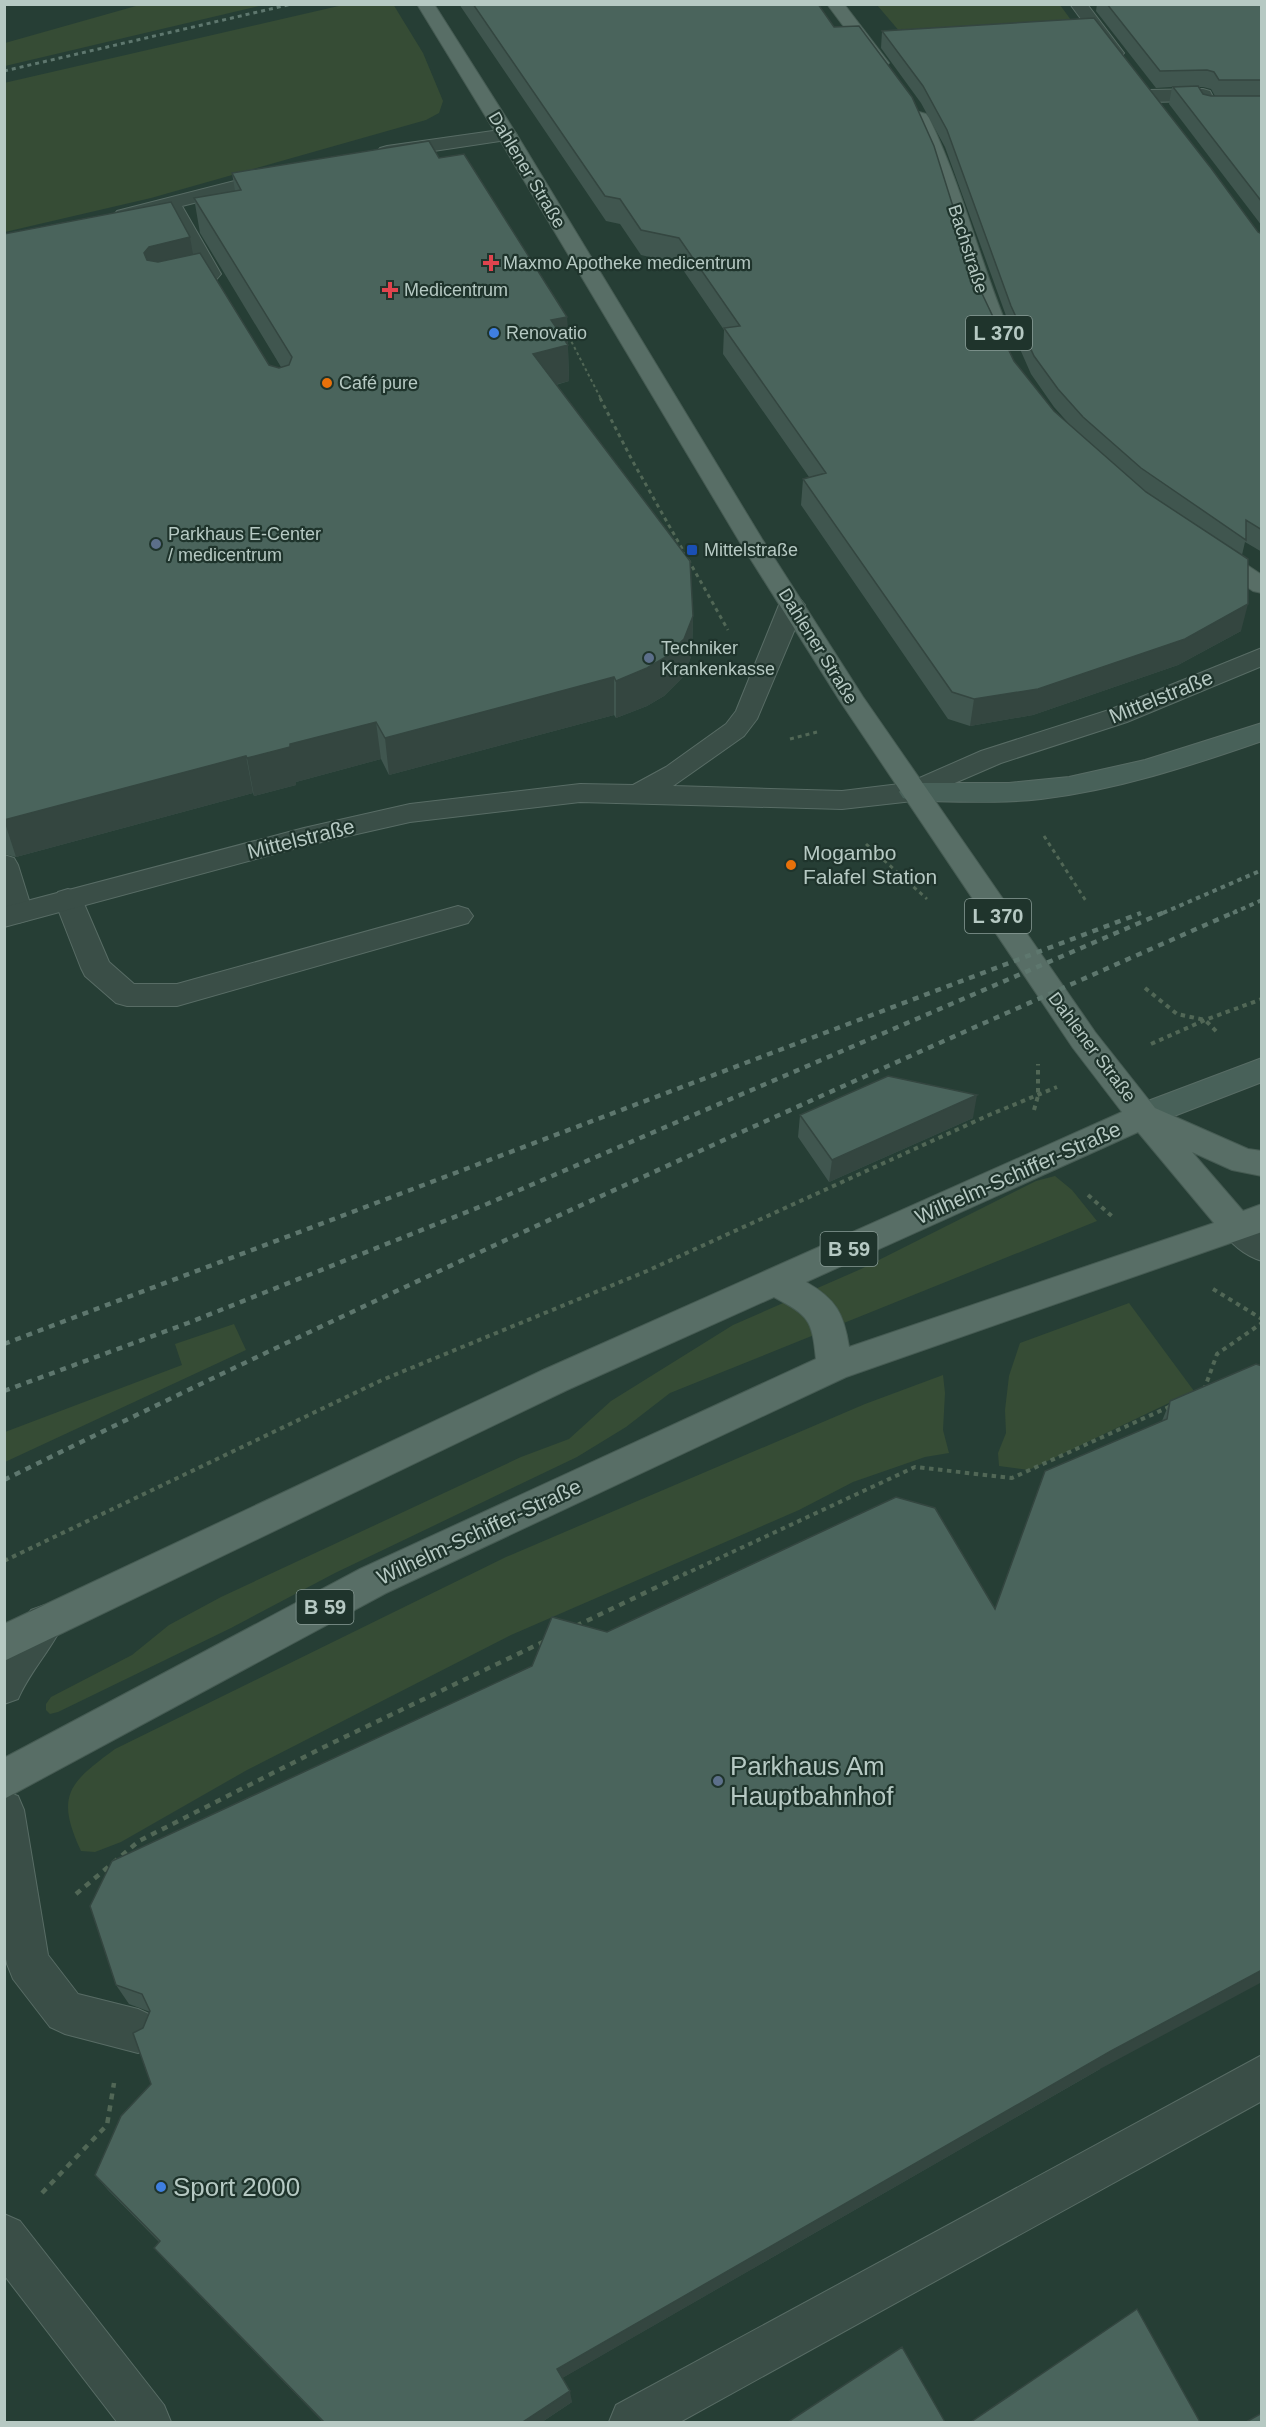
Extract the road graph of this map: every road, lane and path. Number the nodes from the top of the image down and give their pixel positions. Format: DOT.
graph roads {
  1 [pos="425,4"];
  2 [pos="836,4"];
  3 [pos="1078,4"];
  4 [pos="892,80"];
  5 [pos="1149,96"];
  6 [pos="906,99"];
  7 [pos="1262,105"];
  8 [pos="1164,114"];
  9 [pos="507,135"];
  10 [pos="370,155"];
  11 [pos="292,172"];
  12 [pos="170,202"];
  13 [pos="103,220"];
  14 [pos="210,274"];
  15 [pos="173,288"];
  16 [pos="222,294"];
  17 [pos="562,323"];
  18 [pos="1011,359"];
  19 [pos="1197,543"];
  20 [pos="1262,586"];
  21 [pos="792,604"];
  22 [pos="732,639"];
  23 [pos="1262,656"];
  24 [pos="866,721"];
  25 [pos="1262,732"];
  26 [pos="782,740"];
  27 [pos="913,792"];
  28 [pos="639,794"];
  29 [pos="4,865"];
  30 [pos="68,899"];
  31 [pos="11,915"];
  32 [pos="458,916"];
  33 [pos="1145,988"];
  34 [pos="1262,999"];
  35 [pos="1262,1069"];
  36 [pos="1038,1096"];
  37 [pos="1143,1116"];
  38 [pos="1262,1164"];
  39 [pos="1254,1231"];
  40 [pos="776,1282"];
  41 [pos="1262,1323"];
  42 [pos="834,1367"];
  43 [pos="1193,1396"];
  44 [pos="1173,1405"];
  45 [pos="4,1561"];
  46 [pos="45,1622"];
  47 [pos="566,1631"];
  48 [pos="555,1636"];
  49 [pos="4,1644"];
  50 [pos="4,1686"];
  51 [pos="4,1780"];
  52 [pos="4,1810"];
  53 [pos="15,1945"];
  54 [pos="65,2012"];
  55 [pos="138,2031"];
  56 [pos="1262,2077"];
  57 [pos="37,2199"];
  58 [pos="4,2237"];
  59 [pos="147,2422"];
  60 [pos="633,2422"];
  1 -- 9 [label="main road, Dahlener Straße / L 370"];
  2 -- 4 [label="main road"];
  3 -- 5 [label="street"];
  5 -- 7 [label="street"];
  5 -- 8 [label="street"];
  6 -- 18 [label="main road, Bachstraße / L 370"];
  9 -- 10 [label="street"];
  9 -- 21 [label="main road, Dahlener Straße / L 370"];
  11 -- 12 [label="street"];
  12 -- 13 [label="street"];
  12 -- 14 [label="street"];
  14 -- 15 [label="street"];
  14 -- 16 [label="street"];
  17 -- 22 [label="path"];
  19 -- 20 [label="main road"];
  21 -- 24 [label="main road, Dahlener Straße / L 370"];
  21 -- 28 [label="street"];
  23 -- 27 [label="street, Mittelstraße"];
  24 -- 26 [label="path"];
  24 -- 27 [label="main road, Dahlener Straße / L 370"];
  25 -- 27 [label="street"];
  27 -- 28 [label="street, Mittelstraße"];
  27 -- 37 [label="main road, Dahlener Straße / L 370"];
  28 -- 30 [label="street, Mittelstraße"];
  29 -- 31 [label="street"];
  30 -- 31 [label="street, Mittelstraße"];
  30 -- 32 [label="street"];
  33 -- 34 [label="path"];
  35 -- 37 [label="street, Wilhelm-Schiffer-Straße / B 59"];
  36 -- 45 [label="path"];
  37 -- 38 [label="main road, Dahlener Straße"];
  37 -- 39 [label="main road, Dahlener Straße / L 370"];
  37 -- 40 [label="main road, Wilhelm-Schiffer-Straße / B 59"];
  39 -- 42 [label="main road, Wilhelm-Schiffer-Straße / B 59"];
  40 -- 42 [label="main road"];
  40 -- 46 [label="main road, Wilhelm-Schiffer-Straße / B 59"];
  41 -- 43 [label="path"];
  42 -- 51 [label="main road, Wilhelm-Schiffer-Straße / B 59"];
  44 -- 47 [label="path"];
  46 -- 49 [label="main road, Wilhelm-Schiffer-Straße / B 59"];
  46 -- 50 [label="street, Wilhelm-Schiffer-Straße"];
  48 -- 53 [label="path"];
  52 -- 53 [label="street"];
  53 -- 54 [label="street"];
  54 -- 55 [label="street"];
  54 -- 57 [label="path"];
  56 -- 60 [label="street"];
  58 -- 59 [label="street"];
}
